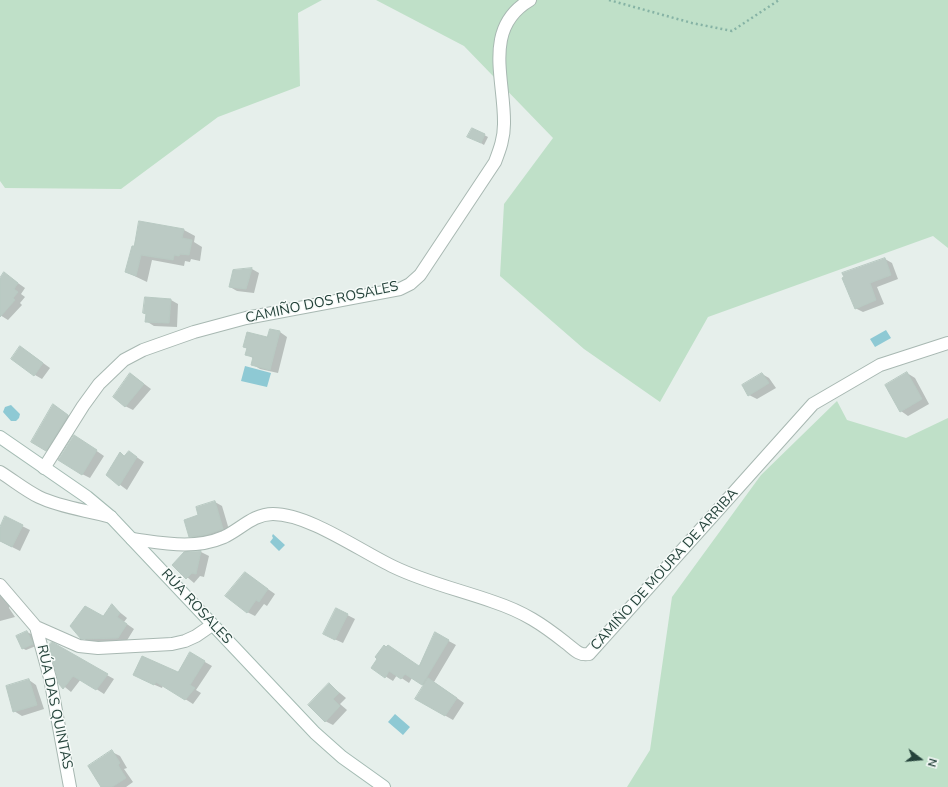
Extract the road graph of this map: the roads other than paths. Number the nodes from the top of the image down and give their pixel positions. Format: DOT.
graph roads {
  1 [pos="530,0"];
  2 [pos="948,343"];
  3 [pos="0,437"];
  4 [pos="44,468"];
  5 [pos="0,472"];
  6 [pos="111,517"];
  7 [pos="132,539"];
  8 [pos="0,585"];
  9 [pos="212,625"];
  10 [pos="36,627"];
  11 [pos="70,787"];
  12 [pos="384,787"];
  1 -- 4 [label="street, CAMIÑO DOS ROSALES"];
  2 -- 7 [label="street, CAMIÑO DE MOURA DE ARRIBA"];
  3 -- 4 [label="street, RÚA ROSALES"];
  4 -- 6 [label="street, RÚA ROSALES"];
  5 -- 6 [label="street"];
  6 -- 7 [label="street, RÚA ROSALES"];
  7 -- 9 [label="street, RÚA ROSALES"];
  8 -- 10 [label="street"];
  9 -- 10 [label="street"];
  9 -- 12 [label="street, RÚA ROSALES"];
  10 -- 11 [label="street, RÚA DAS QUINTAS"];
}
